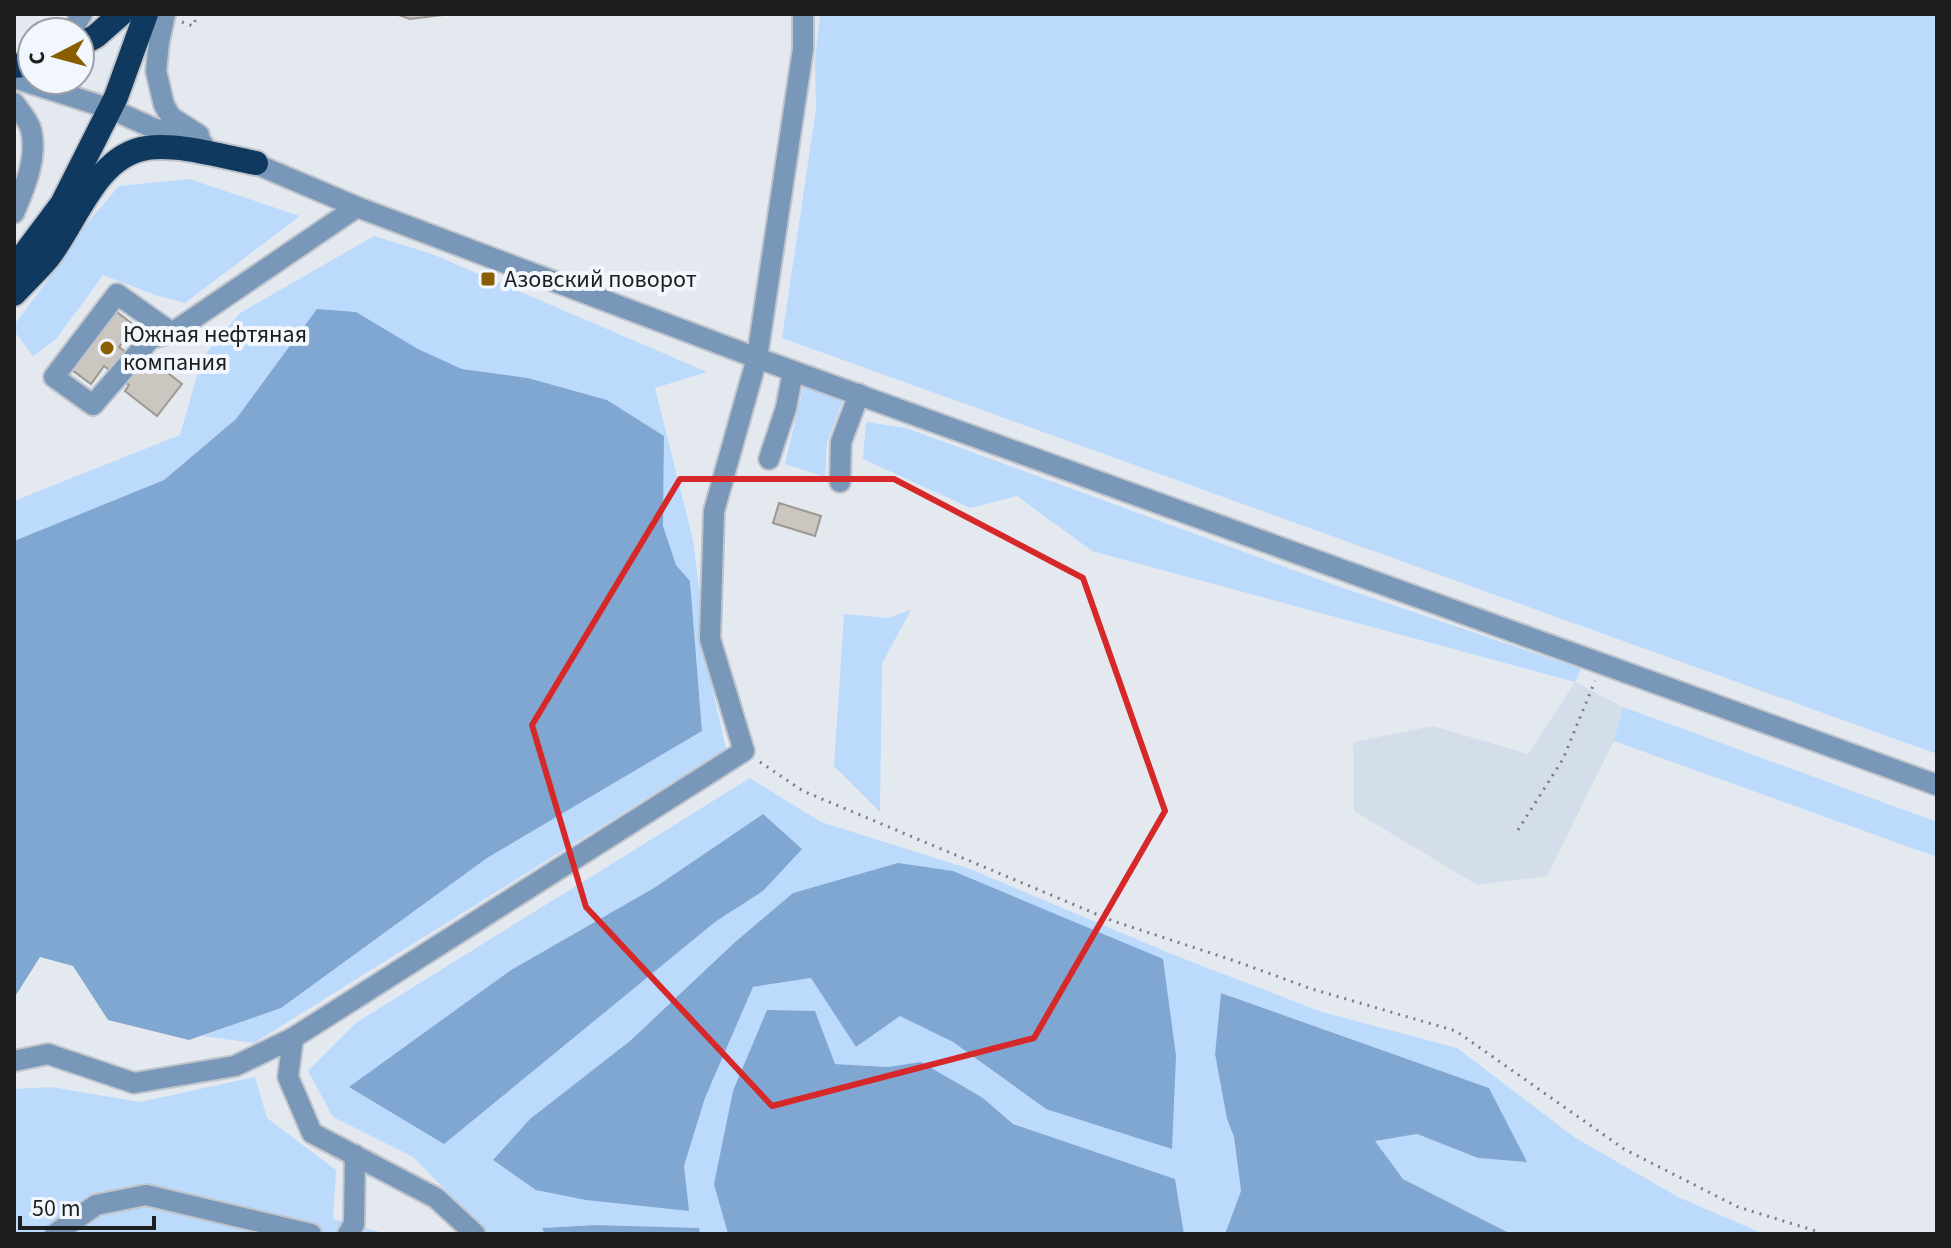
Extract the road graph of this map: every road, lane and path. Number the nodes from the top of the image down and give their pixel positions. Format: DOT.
graph roads {
  1 [pos="121,14"];
  2 [pos="146,14"];
  3 [pos="165,14"];
  4 [pos="803,14"];
  5 [pos="96,36"];
  6 [pos="14,78"];
  7 [pos="14,103"];
  8 [pos="111,109"];
  9 [pos="245,159"];
  10 [pos="357,207"];
  11 [pos="14,213"];
  12 [pos="14,268"];
  13 [pos="14,294"];
  14 [pos="172,333"];
  15 [pos="757,358"];
  16 [pos="793,371"];
  17 [pos="859,394"];
  18 [pos="769,459"];
  19 [pos="840,482"];
  20 [pos="1603,663"];
  21 [pos="744,751"];
  22 [pos="1937,785"];
  23 [pos="1518,830"];
  24 [pos="293,1038"];
  25 [pos="14,1061"];
  26 [pos="355,1155"];
  27 [pos="55,1234"];
  28 [pos="311,1234"];
  29 [pos="348,1234"];
  30 [pos="475,1234"];
  31 [pos="1819,1234"];
  1 -- 5 [label="highway"];
  2 -- 8 [label="highway"];
  3 -- 9 [label="street"];
  4 -- 15 [label="street"];
  6 -- 8 [label="street"];
  7 -- 11 [label="street"];
  8 -- 9 [label="street"];
  8 -- 12 [label="highway"];
  9 -- 10 [label="street"];
  9 -- 13 [label="highway"];
  10 -- 14 [label="street"];
  10 -- 15 [label="street"];
  14 -- 14 [label="street"];
  15 -- 16 [label="street"];
  15 -- 21 [label="street"];
  16 -- 17 [label="street"];
  16 -- 18 [label="street"];
  17 -- 19 [label="street"];
  17 -- 20 [label="street"];
  20 -- 22 [label="street"];
  20 -- 23 [label="path"];
  21 -- 24 [label="street"];
  21 -- 31 [label="path"];
  24 -- 25 [label="street"];
  24 -- 26 [label="street"];
  26 -- 29 [label="street"];
  26 -- 30 [label="street"];
  27 -- 28 [label="street"];
}
